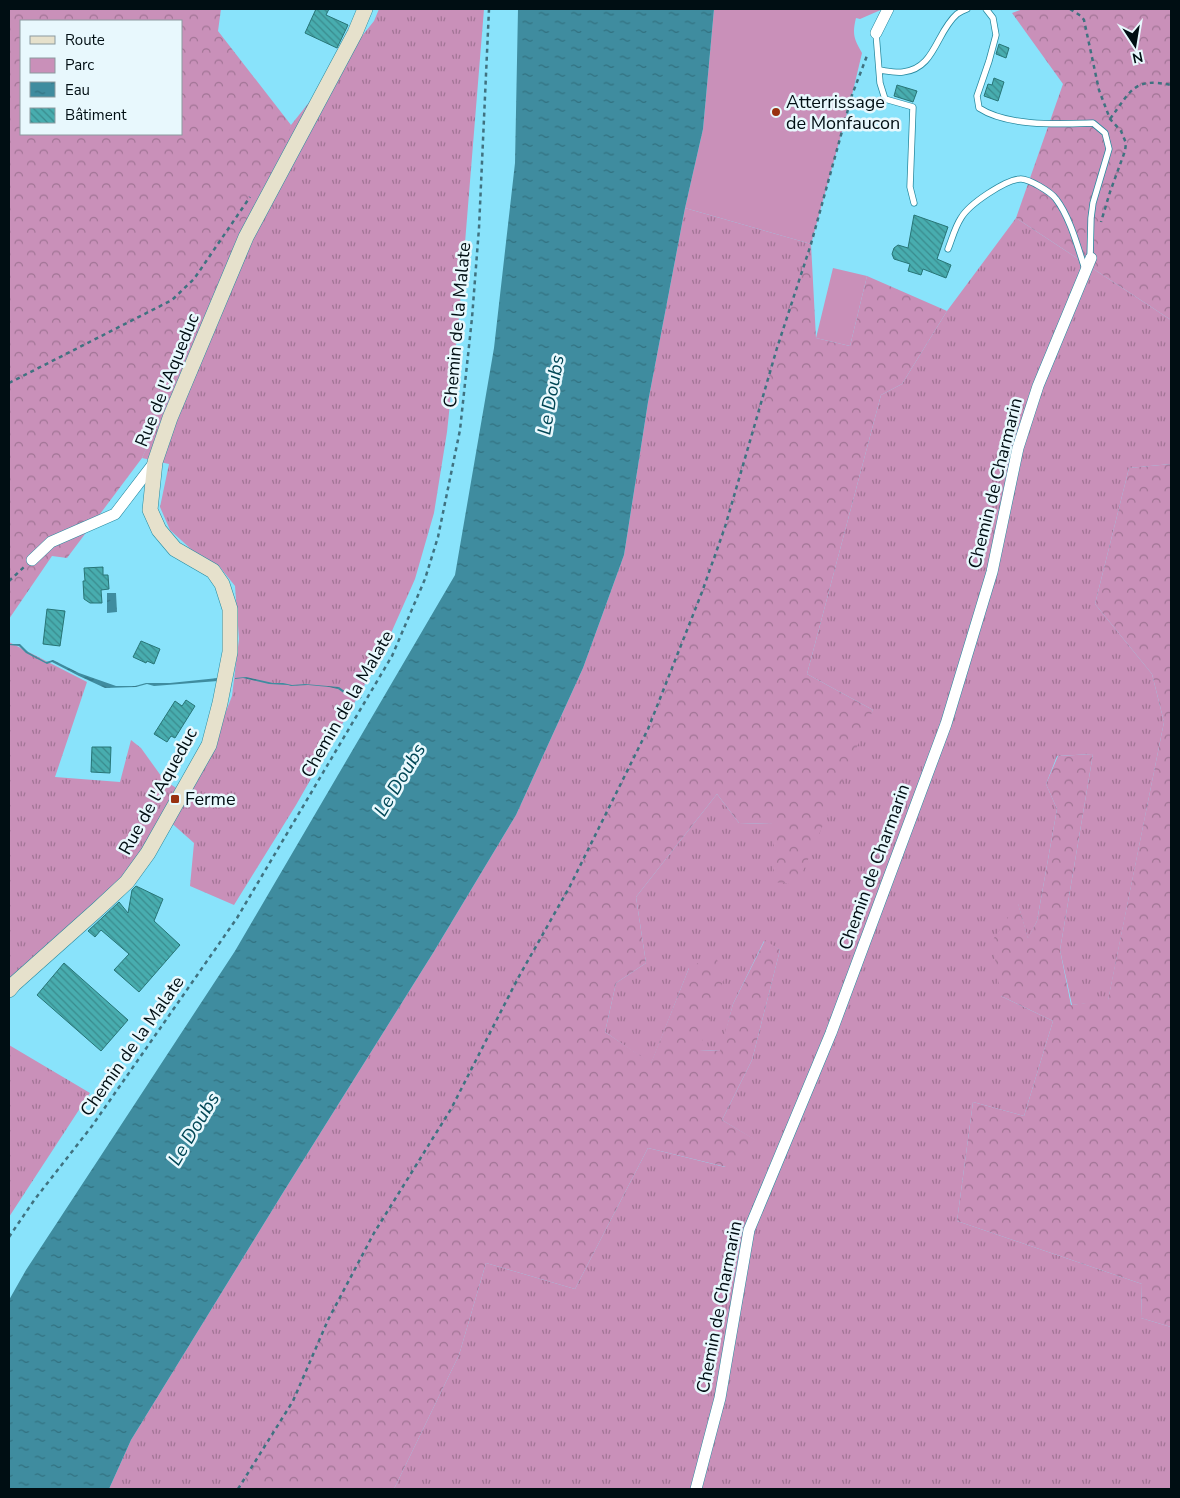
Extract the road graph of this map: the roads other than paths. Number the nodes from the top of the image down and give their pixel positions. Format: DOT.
graph roads {
  1 [pos="365,9"];
  2 [pos="888,9"];
  3 [pos="967,9"];
  4 [pos="986,9"];
  5 [pos="876,33"];
  6 [pos="879,70"];
  7 [pos="914,203"];
  8 [pos="948,250"];
  9 [pos="1089,263"];
  10 [pos="155,462"];
  11 [pos="32,560"];
  12 [pos="9,990"];
  13 [pos="696,1489"];
  1 -- 10 [label="street, Rue de l'Aqueduc"];
  2 -- 5 [label="street"];
  3 -- 6 [label="lane"];
  4 -- 9 [label="lane"];
  5 -- 6 [label="lane"];
  6 -- 7 [label="lane"];
  8 -- 9 [label="lane"];
  9 -- 13 [label="street, Chemin de Charmarin"];
  10 -- 11 [label="street"];
  10 -- 12 [label="street, Rue de l'Aqueduc"];
}
